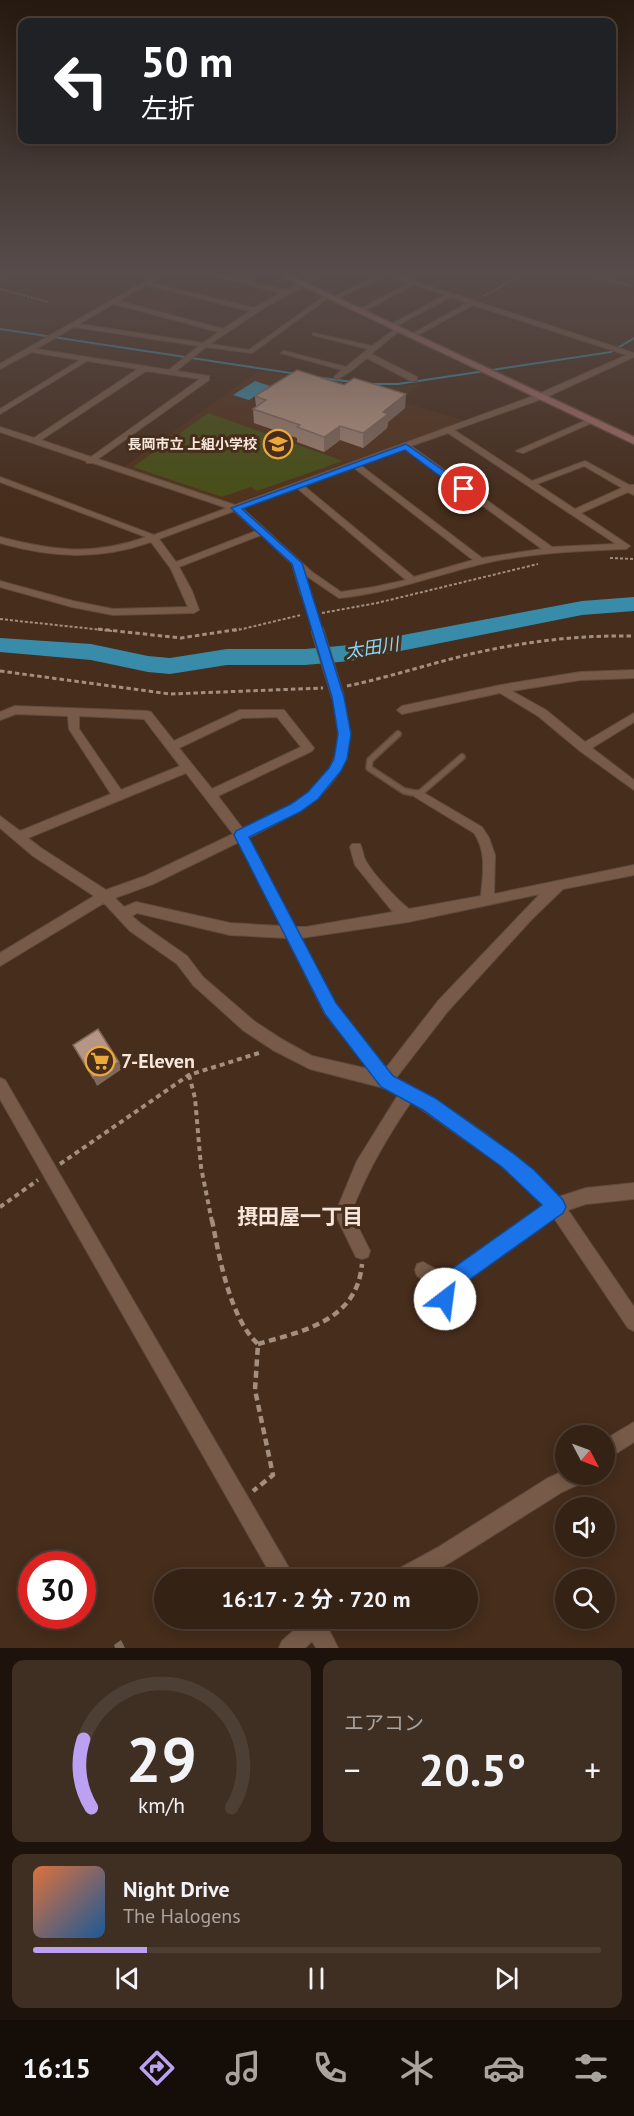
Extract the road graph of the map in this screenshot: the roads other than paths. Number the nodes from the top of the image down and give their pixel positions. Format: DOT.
graph roads {
  1 [pos="198,349"];
  2 [pos="232,349"];
  3 [pos="255,349"];
  4 [pos="375,349"];
  5 [pos="439,349"];
  6 [pos="615,349"];
  7 [pos="30,350"];
  8 [pos="284,353"];
  9 [pos="367,355"];
  10 [pos="633,355"];
  11 [pos="86,359"];
  12 [pos="0,367"];
  13 [pos="144,368"];
  14 [pos="349,370"];
  15 [pos="171,372"];
  16 [pos="339,377"];
  17 [pos="414,379"];
  18 [pos="539,397"];
  19 [pos="0,412"];
  20 [pos="592,421"];
  21 [pos="0,429"];
  22 [pos="450,431"];
  23 [pos="34,441"];
  24 [pos="634,441"];
  25 [pos="406,446"];
  26 [pos="520,451"];
  27 [pos="90,461"];
  28 [pos="354,464"];
  29 [pos="0,479"];
  30 [pos="298,484"];
  31 [pos="531,484"];
  32 [pos="632,489"];
  33 [pos="236,508"];
  34 [pos="573,513"];
  35 [pos="260,532"];
  36 [pos="154,538"];
  37 [pos="0,540"];
  38 [pos="630,547"];
  39 [pos="550,550"];
  40 [pos="480,561"];
  41 [pos="296,563"];
  42 [pos="173,566"];
  43 [pos="413,581"];
  44 [pos="0,584"];
  45 [pos="634,674"];
  46 [pos="501,689"];
  47 [pos="402,710"];
  48 [pos="73,713"];
  49 [pos="0,716"];
  50 [pos="634,717"];
  51 [pos="398,734"];
  52 [pos="173,746"];
  53 [pos="584,748"];
  54 [pos="462,757"];
  55 [pos="189,767"];
  56 [pos="634,786"];
  57 [pos="212,794"];
  58 [pos="419,794"];
  59 [pos="118,795"];
  60 [pos="0,821"];
  61 [pos="241,835"];
  62 [pos="20,836"];
  63 [pos="356,847"];
  64 [pos="634,870"];
  65 [pos="561,884"];
  66 [pos="105,896"];
  67 [pos="487,901"];
  68 [pos="122,915"];
  69 [pos="408,916"];
  70 [pos="290,931"];
  71 [pos="0,960"];
  72 [pos="387,1081"];
  73 [pos="0,1085"];
  74 [pos="408,1093"];
  75 [pos="634,1191"];
  76 [pos="556,1207"];
  77 [pos="362,1251"];
  78 [pos="423,1270"];
  79 [pos="446,1285"];
  80 [pos="445,1313"];
  81 [pos="634,1322"];
  82 [pos="634,1431"];
  83 [pos="615,1444"];
  84 [pos="555,1485"];
  85 [pos="279,1569"];
  86 [pos="418,1569"];
  87 [pos="310,1629"];
  88 [pos="322,1629"];
  89 [pos="289,1648"];
  90 [pos="328,1648"];
  1 -- 15 [label="street"];
  2 -- 3 [label="street"];
  4 -- 9 [label="street"];
  5 -- 18 [label="main road"];
  6 -- 10 [label="street"];
  7 -- 11 [label="street"];
  7 -- 12 [label="street"];
  8 -- 14 [label="street"];
  9 -- 14 [label="street"];
  9 -- 17 [label="street"];
  10 -- 18 [label="street"];
  11 -- 13 [label="street"];
  11 -- 19 [label="street"];
  13 -- 15 [label="street"];
  13 -- 23 [label="street"];
  14 -- 16 [label="street"];
  15 -- 27 [label="street"];
  18 -- 20 [label="main road"];
  18 -- 22 [label="street"];
  20 -- 24 [label="main road"];
  20 -- 26 [label="street"];
  21 -- 23 [label="street"];
  22 -- 25 [label="street"];
  22 -- 31 [label="street"];
  23 -- 27 [label="street"];
  25 -- 28 [label="street"];
  25 -- 39 [label="street"];
  27 -- 33 [label="street"];
  28 -- 30 [label="street"];
  28 -- 40 [label="street"];
  29 -- 36 [label="street"];
  30 -- 33 [label="street"];
  30 -- 43 [label="street"];
  31 -- 32 [label="street"];
  31 -- 34 [label="street"];
  32 -- 34 [label="street"];
  33 -- 35 [label="street"];
  33 -- 36 [label="street"];
  34 -- 38 [label="street"];
  35 -- 41 [label="street"];
  35 -- 42 [label="street"];
  36 -- 37 [label="street"];
  36 -- 42 [label="street"];
  38 -- 39 [label="street"];
  39 -- 40 [label="street"];
  40 -- 43 [label="street"];
  41 -- 43 [label="street"];
  41 -- 61 [label="street, bridge"];
  42 -- 44 [label="street"];
  45 -- 46 [label="street"];
  46 -- 47 [label="street"];
  46 -- 53 [label="street"];
  48 -- 49 [label="street"];
  48 -- 52 [label="street"];
  48 -- 59 [label="street"];
  50 -- 53 [label="street"];
  51 -- 58 [label="lane"];
  52 -- 55 [label="street"];
  52 -- 57 [label="street"];
  53 -- 56 [label="street"];
  54 -- 58 [label="lane"];
  55 -- 57 [label="street"];
  55 -- 59 [label="street"];
  57 -- 61 [label="street"];
  58 -- 67 [label="street"];
  59 -- 62 [label="street"];
  60 -- 62 [label="street"];
  61 -- 66 [label="street"];
  61 -- 70 [label="street"];
  62 -- 66 [label="street"];
  63 -- 69 [label="street"];
  64 -- 65 [label="street"];
  65 -- 67 [label="street"];
  65 -- 72 [label="street"];
  66 -- 68 [label="street"];
  66 -- 71 [label="street"];
  67 -- 69 [label="street"];
  68 -- 70 [label="street"];
  68 -- 72 [label="street"];
  69 -- 70 [label="street"];
  70 -- 72 [label="street"];
  72 -- 74 [label="street"];
  73 -- 85 [label="street"];
  74 -- 76 [label="street"];
  74 -- 77 [label="street"];
  75 -- 76 [label="street"];
  76 -- 79 [label="street"];
  76 -- 81 [label="street"];
  78 -- 79 [label="street"];
  79 -- 80 [label="street"];
  82 -- 83 [label="street"];
  84 -- 86 [label="street"];
  87 -- 89 [label="street"];
  88 -- 90 [label="street"];
}
